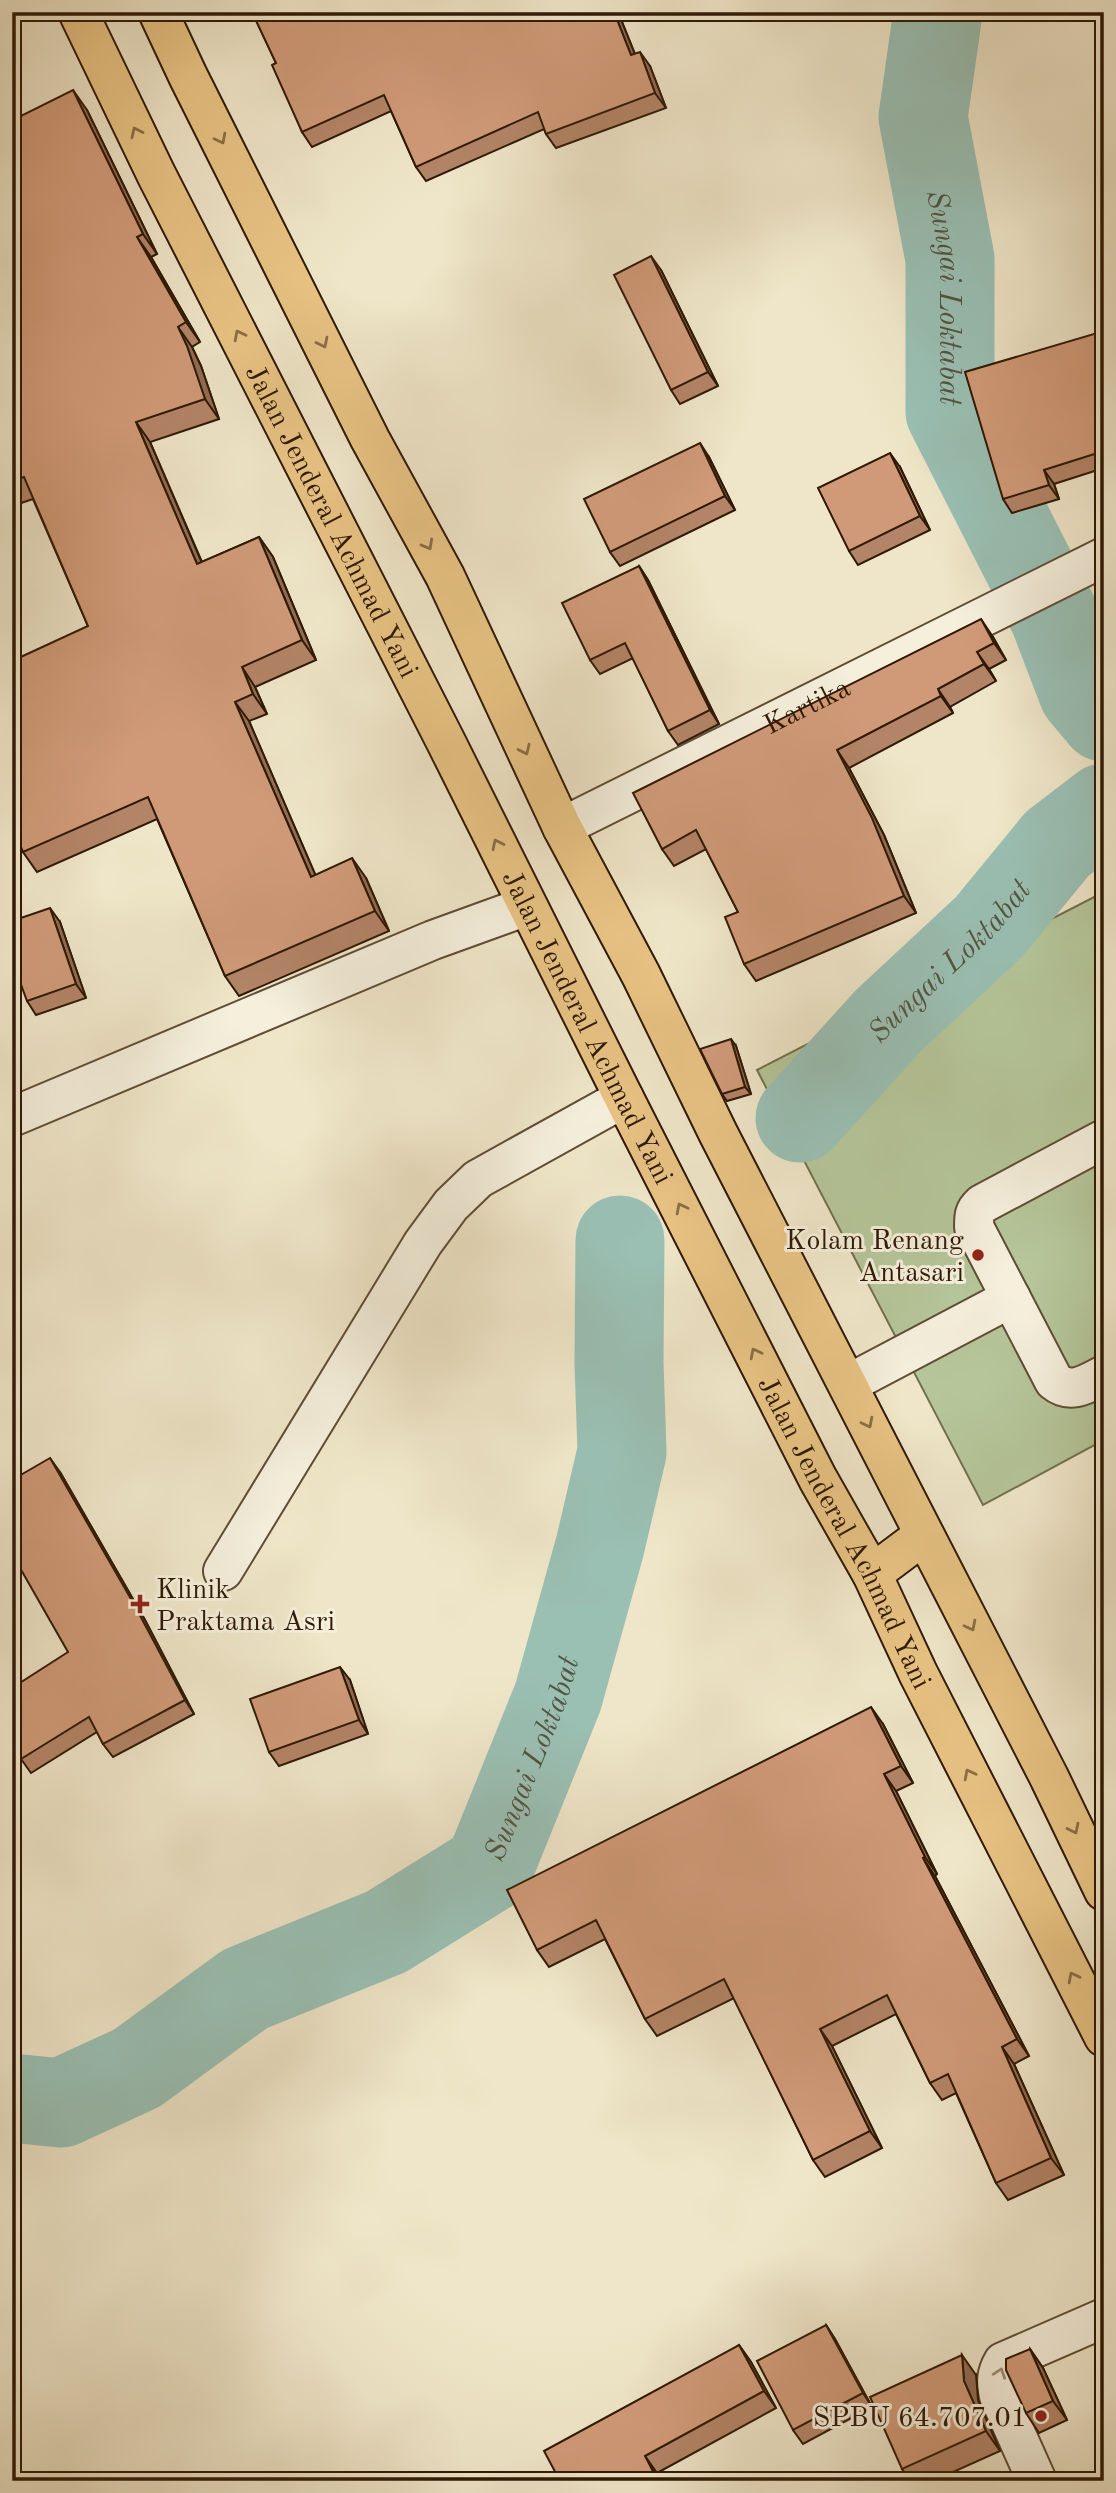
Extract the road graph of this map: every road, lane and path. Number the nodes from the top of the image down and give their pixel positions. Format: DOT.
graph roads {
  1 [pos="78,12"];
  2 [pos="158,12"];
  3 [pos="1104,557"];
  4 [pos="562,827"];
  5 [pos="527,906"];
  6 [pos="624,1098"];
  7 [pos="12,1117"];
  8 [pos="1104,1139"];
  9 [pos="1011,1298"];
  10 [pos="1104,1375"];
  11 [pos="848,1384"];
  12 [pos="924,1535"];
  13 [pos="223,1571"];
  14 [pos="872,1574"];
  15 [pos="1104,1891"];
  16 [pos="1104,2037"];
  17 [pos="1104,2318"];
  18 [pos="1037,2481"];
  5 -- 1 [label="highway, Jalan Jenderal Achmad Yani, one-way"];
  2 -- 4 [label="highway, one-way"];
  3 -- 4 [label="street, Kartika"];
  4 -- 11 [label="highway"];
  5 -- 6 [label="highway, Jalan Jenderal Achmad Yani"];
  5 -- 7 [label="street"];
  6 -- 13 [label="street"];
  14 -- 6 [label="highway, Jalan Jenderal Achmad Yani, one-way"];
  8 -- 9 [label="street"];
  9 -- 10 [label="street"];
  9 -- 11 [label="street"];
  11 -- 12 [label="highway, one-way"];
  12 -- 14 [label="highway"];
  12 -- 15 [label="highway, one-way"];
  16 -- 14 [label="highway, Jalan Jenderal Achmad Yani, one-way"];
  18 -- 17 [label="street, one-way"];
}
